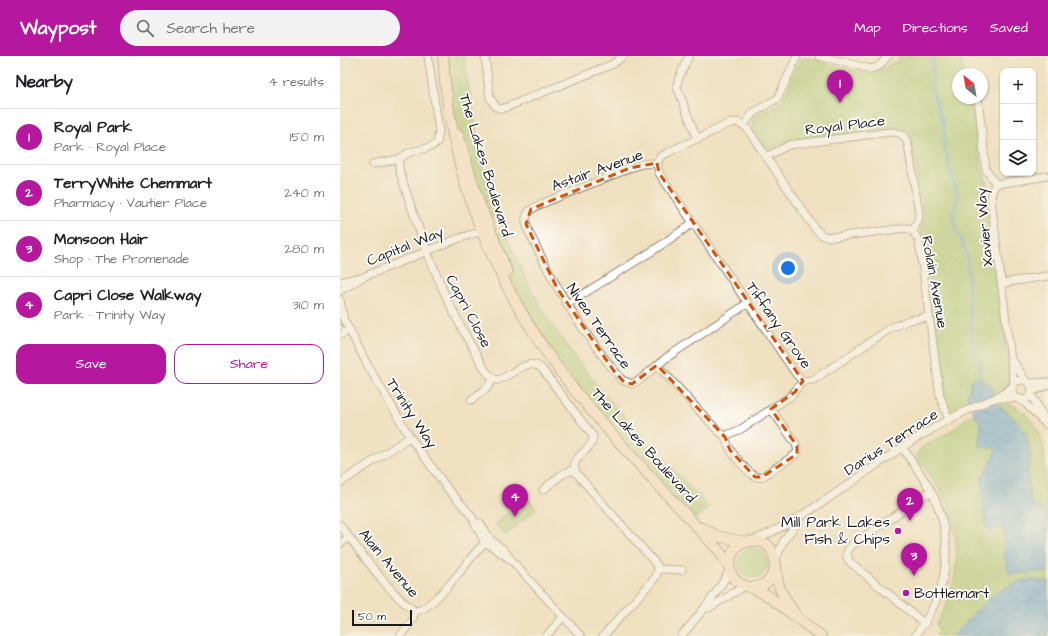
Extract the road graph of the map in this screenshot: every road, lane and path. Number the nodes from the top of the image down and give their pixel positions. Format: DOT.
graph roads {
  1 [pos="428,56"];
  2 [pos="443,56"];
  3 [pos="484,56"];
  4 [pos="623,56"];
  5 [pos="688,56"];
  6 [pos="797,56"];
  7 [pos="819,56"];
  8 [pos="888,56"];
  9 [pos="979,104"];
  10 [pos="744,125"];
  11 [pos="698,139"];
  12 [pos="766,157"];
  13 [pos="399,160"];
  14 [pos="657,163"];
  15 [pos="373,164"];
  16 [pos="1048,176"];
  17 [pos="996,184"];
  18 [pos="528,212"];
  19 [pos="693,223"];
  20 [pos="484,227"];
  21 [pos="913,230"];
  22 [pos="426,251"];
  23 [pos="1048,276"];
  24 [pos="363,277"];
  25 [pos="340,282"];
  26 [pos="1002,283"];
  27 [pos="340,291"];
  28 [pos="340,300"];
  29 [pos="748,303"];
  30 [pos="567,304"];
  31 [pos="342,314"];
  32 [pos="929,317"];
  33 [pos="350,330"];
  34 [pos="340,335"];
  35 [pos="1012,356"];
  36 [pos="657,365"];
  37 [pos="494,379"];
  38 [pos="802,381"];
  39 [pos="1027,382"];
  40 [pos="1048,382"];
  41 [pos="1014,385"];
  42 [pos="1048,385"];
  43 [pos="1031,393"];
  44 [pos="996,398"];
  45 [pos="1019,399"];
  46 [pos="471,400"];
  47 [pos="771,409"];
  48 [pos="950,420"];
  49 [pos="1048,426"];
  50 [pos="725,436"];
  51 [pos="410,437"];
  52 [pos="903,448"];
  53 [pos="574,469"];
  54 [pos="340,484"];
  55 [pos="543,490"];
  56 [pos="931,491"];
  57 [pos="805,514"];
  58 [pos="694,522"];
  59 [pos="340,525"];
  60 [pos="349,537"];
  61 [pos="749,541"];
  62 [pos="488,542"];
  63 [pos="340,544"];
  64 [pos="776,561"];
  65 [pos="658,569"];
  66 [pos="730,569"];
  67 [pos="682,570"];
  68 [pos="748,587"];
  69 [pos="415,611"];
  70 [pos="702,613"];
  71 [pos="563,617"];
  72 [pos="798,618"];
  73 [pos="925,624"];
  74 [pos="818,635"];
  75 [pos="400,636"];
  76 [pos="546,636"];
  77 [pos="581,636"];
  78 [pos="602,636"];
  79 [pos="681,636"];
  80 [pos="916,636"];
  1 -- 13 [label="street"];
  2 -- 20 [label="street, The Lakes Boulevard"];
  3 -- 4 [label="street"];
  5 -- 11 [label="street"];
  6 -- 10 [label="street"];
  7 -- 8 [label="street"];
  9 -- 17 [label="street, Xavier Way"];
  10 -- 11 [label="street, Astair Avenue"];
  10 -- 12 [label="street, Rolain Avenue"];
  11 -- 14 [label="street, Astair Avenue"];
  12 -- 21 [label="street, Rolain Avenue"];
  12 -- 21 [label="street, Royal Place"];
  13 -- 15 [label="street"];
  13 -- 22 [label="street, Capri Close"];
  14 -- 18 [label="street, Astair Avenue"];
  14 -- 19 [label="street, Tiffany Grove"];
  16 -- 17 [label="street"];
  17 -- 26 [label="street, Xavier Way"];
  18 -- 30 [label="street, Nivea Terrace"];
  19 -- 29 [label="street, Tiffany Grove"];
  19 -- 30 [label="street"];
  20 -- 22 [label="street, Capital Way"];
  20 -- 58 [label="street, The Lakes Boulevard"];
  21 -- 32 [label="street, Rolain Avenue"];
  22 -- 24 [label="street, Capital Way"];
  22 -- 37 [label="street, Capri Close"];
  23 -- 26 [label="street"];
  24 -- 25 [label="street, Capital Way"];
  24 -- 27 [label="street, Capital Way"];
  26 -- 35 [label="street, Xavier Way"];
  28 -- 31 [label="street, Trinity Way"];
  29 -- 36 [label="street, Nivea Terrace"];
  29 -- 38 [label="street, Tiffany Grove"];
  30 -- 36 [label="street, Nivea Terrace"];
  31 -- 33 [label="street, Trinity Way"];
  32 -- 38 [label="street, Tiffany Grove"];
  32 -- 48 [label="street, Rolain Avenue"];
  33 -- 34 [label="street"];
  33 -- 51 [label="street, Trinity Way"];
  35 -- 39 [label="street, Xavier Way"];
  35 -- 41 [label="street, Xavier Way"];
  36 -- 50 [label="street"];
  37 -- 46 [label="street"];
  37 -- 53 [label="street"];
  38 -- 47 [label="street"];
  39 -- 40 [label="street"];
  39 -- 41 [label="street"];
  39 -- 43 [label="street"];
  41 -- 44 [label="street, Darius Terrace"];
  41 -- 45 [label="street"];
  42 -- 43 [label="street"];
  43 -- 45 [label="street"];
  43 -- 49 [label="street"];
  44 -- 45 [label="street, Darius Terrace"];
  44 -- 48 [label="street, Darius Terrace"];
  45 -- 49 [label="street"];
  47 -- 50 [label="street"];
  47 -- 50 [label="street"];
  48 -- 52 [label="street, Darius Terrace"];
  51 -- 54 [label="street"];
  51 -- 62 [label="street, Trinity Way"];
  52 -- 56 [label="street"];
  52 -- 57 [label="street, Darius Terrace"];
  53 -- 55 [label="street"];
  53 -- 65 [label="street"];
  56 -- 73 [label="street"];
  56 -- 73 [label="street"];
  57 -- 61 [label="street, Darius Terrace"];
  57 -- 64 [label="street, Darius Terrace"];
  58 -- 61 [label="street, The Lakes Boulevard"];
  58 -- 66 [label="street, The Lakes Boulevard"];
  59 -- 60 [label="street, Alain Avenue"];
  60 -- 63 [label="street"];
  60 -- 69 [label="street, Alain Avenue"];
  61 -- 64 [label="street"];
  61 -- 66 [label="street"];
  62 -- 69 [label="street, Alain Avenue"];
  62 -- 71 [label="street, Trinity Way"];
  64 -- 68 [label="street"];
  64 -- 72 [label="street"];
  65 -- 67 [label="street"];
  65 -- 78 [label="street"];
  66 -- 68 [label="street"];
  66 -- 70 [label="street"];
  68 -- 70 [label="street"];
  68 -- 72 [label="street"];
  69 -- 75 [label="street"];
  70 -- 79 [label="street"];
  71 -- 76 [label="street"];
  71 -- 77 [label="street, Trinity Way"];
  72 -- 74 [label="street"];
  73 -- 80 [label="street"];
}
